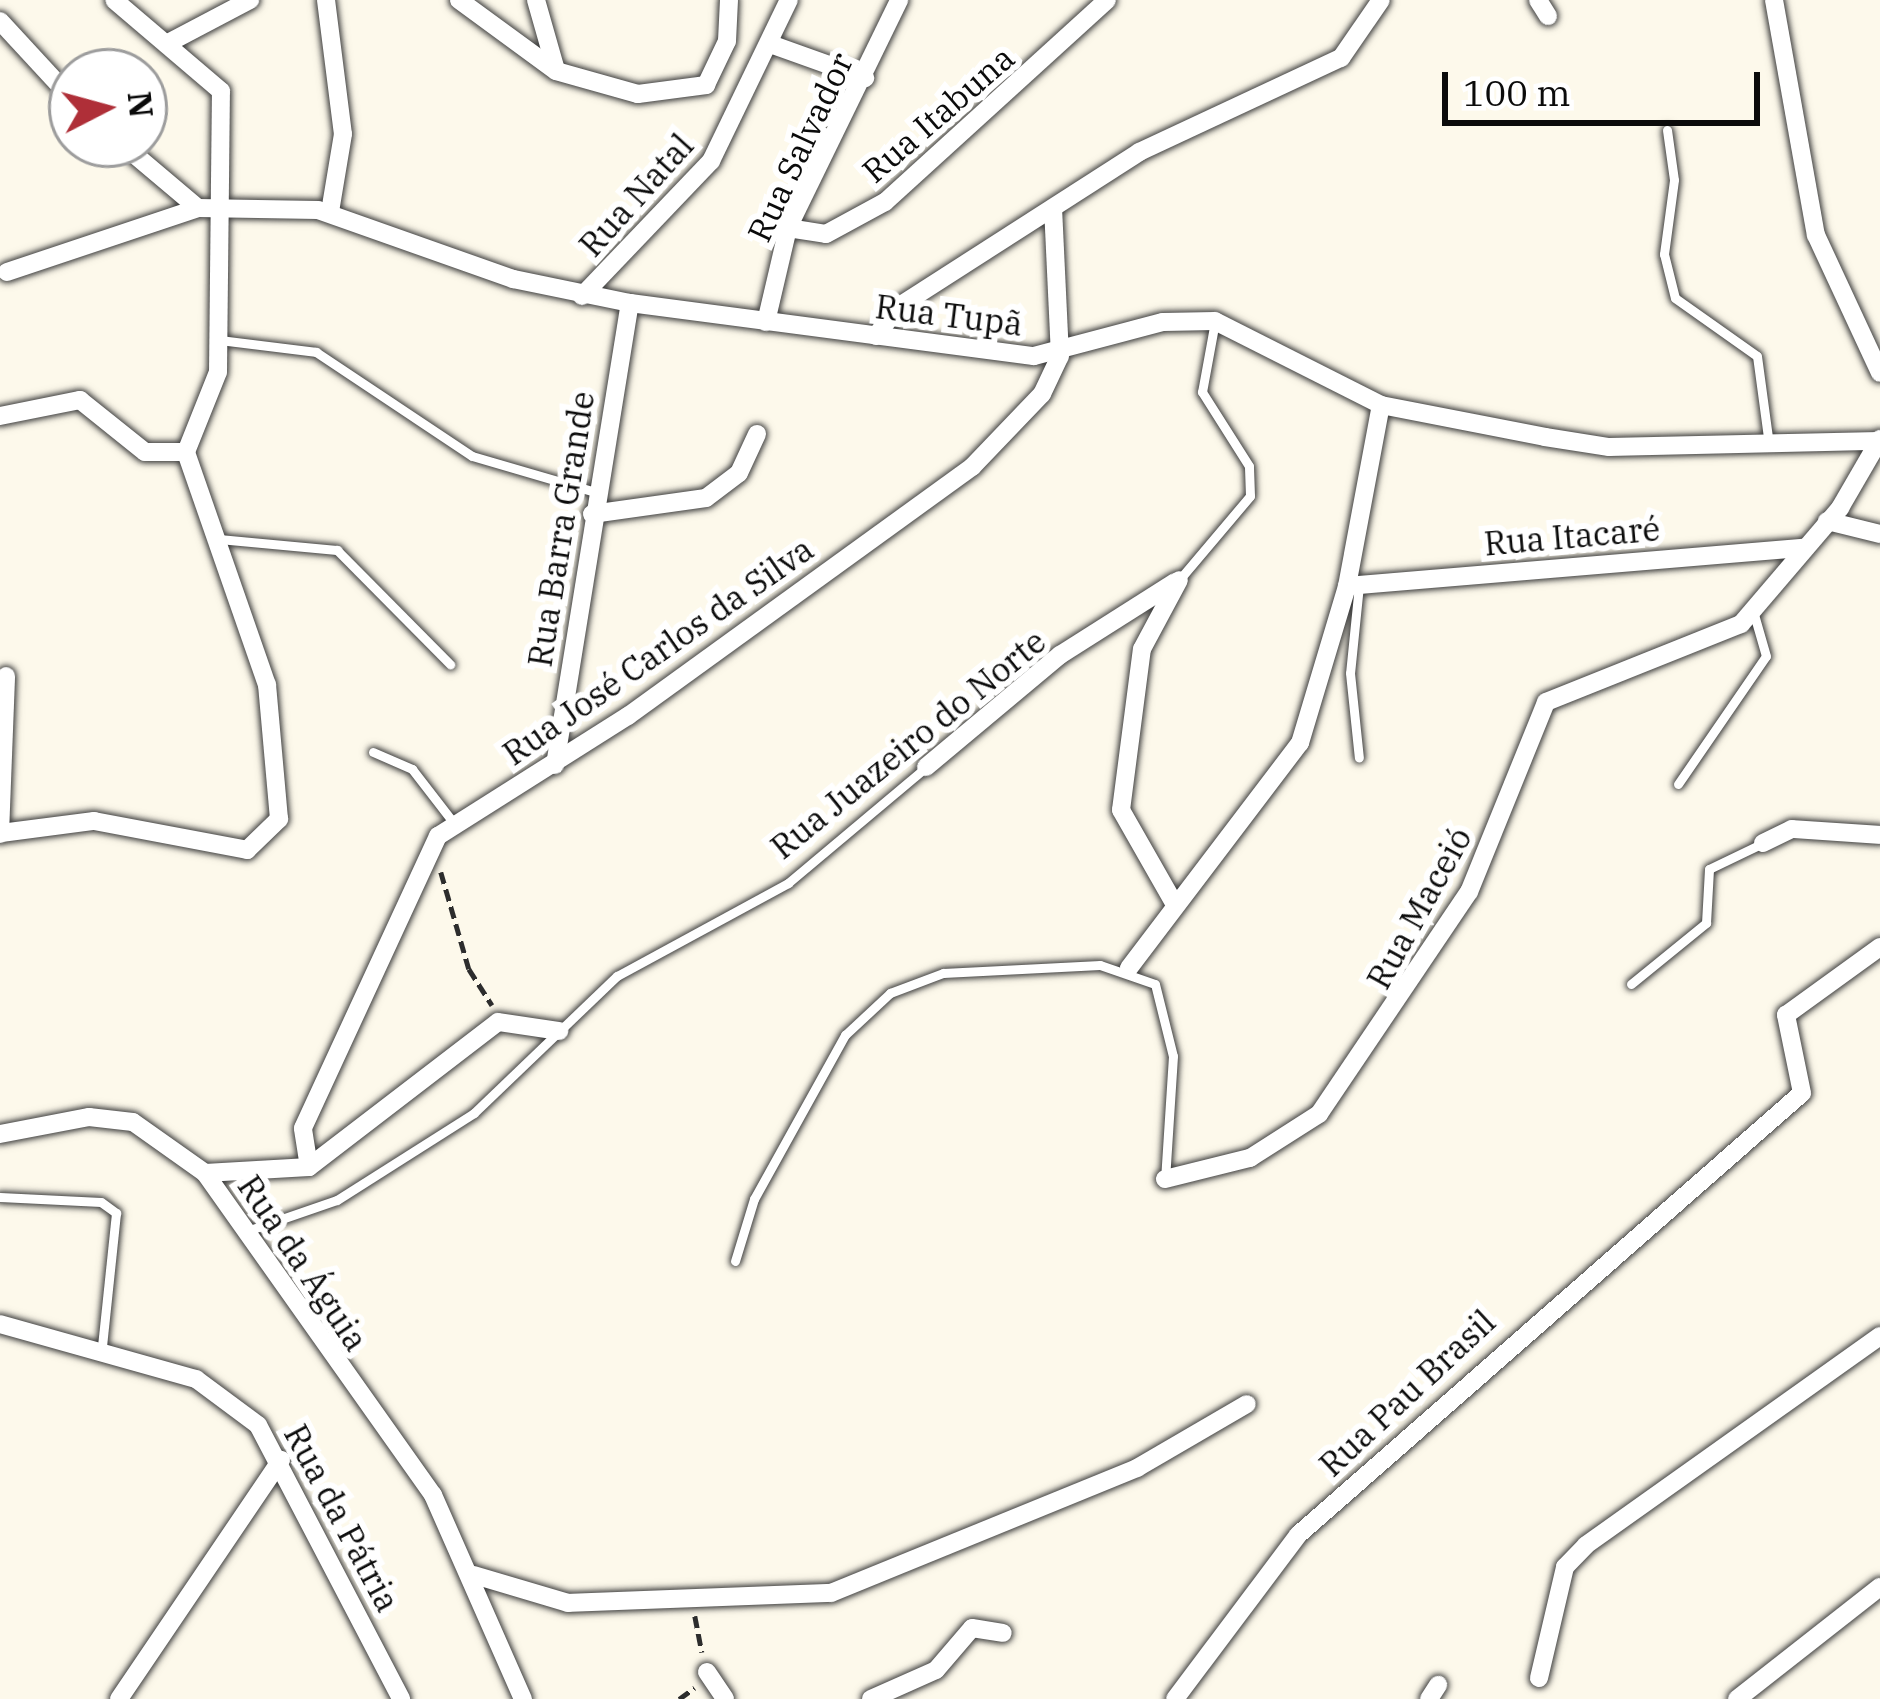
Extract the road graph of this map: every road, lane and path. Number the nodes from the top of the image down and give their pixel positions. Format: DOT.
graph roads {
  1 [pos="115,0"];
  2 [pos="250,0"];
  3 [pos="326,0"];
  4 [pos="459,0"];
  5 [pos="536,0"];
  6 [pos="729,0"];
  7 [pos="789,0"];
  8 [pos="898,0"];
  9 [pos="1107,0"];
  10 [pos="1382,0"];
  11 [pos="1774,0"];
  12 [pos="0,21"];
  13 [pos="168,43"];
  14 [pos="773,44"];
  15 [pos="556,71"];
  16 [pos="48,73"];
  17 [pos="865,78"];
  18 [pos="1667,130"];
  19 [pos="150,168"];
  20 [pos="198,208"];
  21 [pos="218,208"];
  22 [pos="1053,209"];
  23 [pos="330,212"];
  24 [pos="788,228"];
  25 [pos="7,272"];
  26 [pos="583,296"];
  27 [pos="630,303"];
  28 [pos="1215,320"];
  29 [pos="766,322"];
  30 [pos="876,336"];
  31 [pos="220,340"];
  32 [pos="1060,356"];
  33 [pos="1880,373"];
  34 [pos="1381,405"];
  35 [pos="0,416"];
  36 [pos="757,434"];
  37 [pos="1880,440"];
  38 [pos="1769,446"];
  39 [pos="186,452"];
  40 [pos="595,493"];
  41 [pos="592,514"];
  42 [pos="1827,521"];
  43 [pos="1880,534"];
  44 [pos="218,539"];
  45 [pos="1803,548"];
  46 [pos="1179,580"];
  47 [pos="1353,585"];
  48 [pos="1754,611"];
  49 [pos="450,664"];
  50 [pos="6,676"];
  51 [pos="373,752"];
  52 [pos="1359,758"];
  53 [pos="555,765"];
  54 [pos="926,767"];
  55 [pos="1678,784"];
  56 [pos="453,822"];
  57 [pos="0,833"];
  58 [pos="1880,836"];
  59 [pos="1762,843"];
  60 [pos="428,852"];
  61 [pos="1174,903"];
  62 [pos="1880,946"];
  63 [pos="1129,968"];
  64 [pos="1631,984"];
  65 [pos="505,1019"];
  66 [pos="559,1030"];
  67 [pos="0,1134"];
  68 [pos="310,1167"];
  69 [pos="206,1173"];
  70 [pos="1165,1179"];
  71 [pos="0,1197"];
  72 [pos="244,1232"];
  73 [pos="735,1261"];
  74 [pos="0,1324"];
  75 [pos="1880,1336"];
  76 [pos="102,1346"];
  77 [pos="1247,1404"];
  78 [pos="281,1460"];
  79 [pos="474,1575"];
  80 [pos="1880,1587"];
  81 [pos="691,1598"];
  82 [pos="1004,1633"];
  83 [pos="706,1672"];
  84 [pos="1539,1678"];
  85 [pos="119,1699"];
  86 [pos="401,1699"];
  87 [pos="523,1699"];
  88 [pos="724,1699"];
  89 [pos="871,1699"];
  90 [pos="1175,1699"];
  91 [pos="1737,1699"];
  1 -- 13 [label="street"];
  2 -- 13 [label="street"];
  3 -- 23 [label="street"];
  4 -- 15 [label="street"];
  5 -- 15 [label="street"];
  6 -- 15 [label="street"];
  7 -- 14 [label="street, Rua Natal"];
  8 -- 17 [label="street, Rua Salvador"];
  9 -- 24 [label="street, Rua Itabuna"];
  10 -- 22 [label="street"];
  11 -- 33 [label="street"];
  12 -- 16 [label="street"];
  13 -- 21 [label="street"];
  14 -- 17 [label="street"];
  14 -- 26 [label="street, Rua Natal"];
  17 -- 24 [label="street, Rua Salvador"];
  18 -- 38 [label="lane"];
  19 -- 20 [label="street"];
  20 -- 21 [label="street, Rua Tupã"];
  20 -- 25 [label="street, Rua Tupã"];
  21 -- 23 [label="street, Rua Tupã"];
  21 -- 31 [label="street"];
  22 -- 30 [label="street"];
  22 -- 32 [label="street"];
  23 -- 26 [label="street, Rua Tupã"];
  24 -- 29 [label="street, Rua Salvador"];
  26 -- 27 [label="street, Rua Tupã"];
  27 -- 29 [label="street, Rua Tupã"];
  27 -- 40 [label="street, Rua Barra Grande"];
  28 -- 32 [label="street, Rua Tupã"];
  28 -- 34 [label="street"];
  28 -- 46 [label="lane, Rua Juazeiro do Norte"];
  29 -- 30 [label="street, Rua Tupã"];
  30 -- 32 [label="street, Rua Tupã"];
  31 -- 39 [label="street"];
  31 -- 40 [label="lane"];
  32 -- 53 [label="street, Rua José Carlos da Silva"];
  34 -- 38 [label="street"];
  34 -- 47 [label="street"];
  35 -- 39 [label="street"];
  36 -- 41 [label="street"];
  37 -- 38 [label="street"];
  37 -- 42 [label="street, Rua Maceió"];
  39 -- 44 [label="street"];
  40 -- 41 [label="street, Rua Barra Grande"];
  41 -- 53 [label="street, Rua Barra Grande"];
  42 -- 43 [label="street"];
  42 -- 45 [label="street, Rua Maceió"];
  44 -- 49 [label="lane"];
  44 -- 57 [label="street"];
  45 -- 47 [label="street, Rua Itacaré"];
  45 -- 48 [label="street, Rua Maceió"];
  46 -- 54 [label="street, Rua Juazeiro do Norte"];
  46 -- 61 [label="street"];
  47 -- 52 [label="lane"];
  47 -- 61 [label="street"];
  48 -- 55 [label="lane"];
  48 -- 70 [label="street, Rua Maceió"];
  50 -- 57 [label="street"];
  51 -- 56 [label="lane"];
  53 -- 56 [label="street, Rua José Carlos da Silva"];
  54 -- 66 [label="lane, Rua Juazeiro do Norte"];
  56 -- 60 [label="street, Rua José Carlos da Silva"];
  58 -- 59 [label="street"];
  59 -- 64 [label="lane"];
  60 -- 65 [label="path"];
  60 -- 68 [label="street, Rua José Carlos da Silva"];
  61 -- 63 [label="street"];
  62 -- 90 [label="street, Rua Pau Brasil"];
  63 -- 70 [label="lane"];
  63 -- 73 [label="lane"];
  65 -- 66 [label="street"];
  65 -- 68 [label="street"];
  66 -- 72 [label="lane, Rua Juazeiro do Norte"];
  67 -- 69 [label="street, Rua da Águia"];
  68 -- 69 [label="street"];
  69 -- 72 [label="street, Rua da Águia"];
  71 -- 76 [label="lane"];
  72 -- 79 [label="street, Rua da Águia"];
  74 -- 76 [label="street, Rua da Pátria"];
  75 -- 84 [label="street"];
  76 -- 78 [label="street, Rua da Pátria"];
  77 -- 81 [label="street"];
  78 -- 85 [label="street"];
  78 -- 86 [label="street, Rua da Pátria"];
  79 -- 81 [label="street"];
  79 -- 87 [label="street, Rua da Águia"];
  80 -- 91 [label="street"];
  81 -- 83 [label="path"];
  82 -- 89 [label="street"];
  83 -- 88 [label="street"];
}
